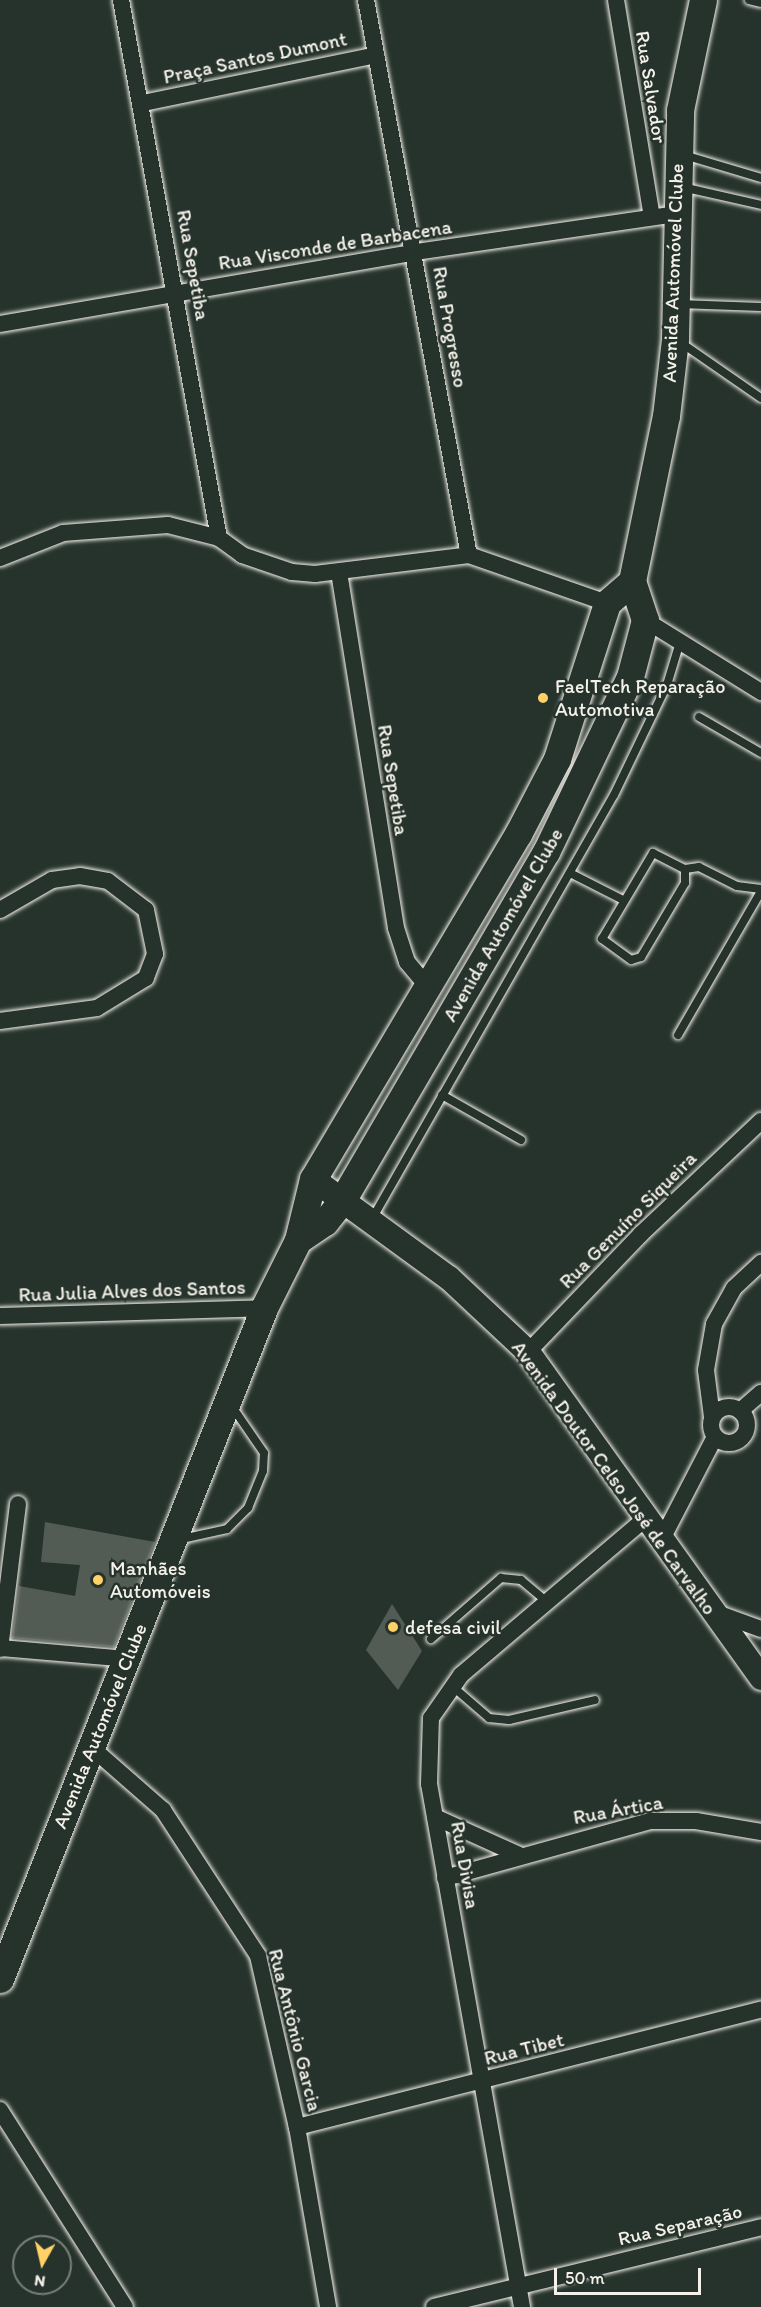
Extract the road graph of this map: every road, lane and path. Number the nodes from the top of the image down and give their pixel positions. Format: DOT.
graph roads {
  1 [pos="121,0"];
  2 [pos="366,0"];
  3 [pos="616,0"];
  4 [pos="703,0"];
  5 [pos="749,0"];
  6 [pos="761,3"];
  7 [pos="376,55"];
  8 [pos="142,103"];
  9 [pos="679,153"];
  10 [pos="761,178"];
  11 [pos="679,187"];
  12 [pos="761,205"];
  13 [pos="678,213"];
  14 [pos="652,217"];
  15 [pos="416,252"];
  16 [pos="177,292"];
  17 [pos="675,304"];
  18 [pos="761,307"];
  19 [pos="0,324"];
  20 [pos="675,339"];
  21 [pos="761,399"];
  22 [pos="219,538"];
  23 [pos="469,555"];
  24 [pos="0,558"];
  25 [pos="339,572"];
  26 [pos="632,581"];
  27 [pos="607,603"];
  28 [pos="645,620"];
  29 [pos="680,642"];
  30 [pos="761,692"];
  31 [pos="699,717"];
  32 [pos="761,753"];
  33 [pos="518,834"];
  34 [pos="546,852"];
  35 [pos="684,869"];
  36 [pos="570,873"];
  37 [pos="761,890"];
  38 [pos="623,900"];
  39 [pos="0,910"];
  40 [pos="427,986"];
  41 [pos="0,1021"];
  42 [pos="444,1026"];
  43 [pos="678,1035"];
  44 [pos="442,1095"];
  45 [pos="761,1121"];
  46 [pos="521,1140"];
  47 [pos="313,1179"];
  48 [pos="343,1199"];
  49 [pos="372,1219"];
  50 [pos="298,1240"];
  51 [pos="761,1263"];
  52 [pos="264,1308"];
  53 [pos="0,1316"];
  54 [pos="528,1352"];
  55 [pos="761,1393"];
  56 [pos="228,1402"];
  57 [pos="740,1411"];
  58 [pos="712,1417"];
  59 [pos="754,1430"];
  60 [pos="715,1437"];
  61 [pos="18,1504"];
  62 [pos="645,1519"];
  63 [pos="174,1540"];
  64 [pos="661,1541"];
  65 [pos="548,1603"];
  66 [pos="709,1610"];
  67 [pos="761,1629"];
  68 [pos="431,1639"];
  69 [pos="0,1648"];
  70 [pos="128,1659"];
  71 [pos="761,1678"];
  72 [pos="451,1686"];
  73 [pos="595,1700"];
  74 [pos="91,1748"];
  75 [pos="435,1817"];
  76 [pos="761,1832"];
  77 [pos="519,1855"];
  78 [pos="445,1878"];
  79 [pos="0,1979"];
  80 [pos="761,2010"];
  81 [pos="484,2081"];
  82 [pos="0,2110"];
  83 [pos="297,2127"];
  84 [pos="761,2227"];
  85 [pos="518,2286"];
  86 [pos="125,2307"];
  87 [pos="328,2307"];
  88 [pos="434,2307"];
  89 [pos="522,2307"];
  1 -- 8 [label="street, Rua Sepetiba"];
  2 -- 7 [label="street, Rua Progresso"];
  3 -- 14 [label="street, Rua Salvador"];
  4 -- 9 [label="main road, Avenida Automóvel Clube"];
  5 -- 6 [label="lane"];
  7 -- 8 [label="street, Praça Santos Dumont"];
  7 -- 15 [label="street, Rua Progresso"];
  8 -- 16 [label="street, Rua Sepetiba"];
  9 -- 10 [label="lane"];
  9 -- 11 [label="main road, Avenida Automóvel Clube"];
  11 -- 12 [label="lane"];
  11 -- 13 [label="main road, Avenida Automóvel Clube"];
  13 -- 14 [label="street, Rua Visconde de Barbacena"];
  13 -- 17 [label="main road, Avenida Automóvel Clube"];
  14 -- 15 [label="street, Rua Visconde de Barbacena"];
  15 -- 16 [label="street, Rua Visconde de Barbacena"];
  15 -- 23 [label="street, Rua Progresso"];
  16 -- 19 [label="street, Rua Visconde de Barbacena"];
  16 -- 22 [label="street, Rua Sepetiba"];
  17 -- 18 [label="lane"];
  17 -- 20 [label="main road, Avenida Automóvel Clube"];
  20 -- 21 [label="lane"];
  20 -- 26 [label="main road, Avenida Automóvel Clube"];
  22 -- 24 [label="street"];
  22 -- 25 [label="street"];
  23 -- 25 [label="street"];
  23 -- 27 [label="street"];
  25 -- 40 [label="street, Rua Sepetiba"];
  26 -- 27 [label="main road"];
  26 -- 28 [label="main road"];
  27 -- 33 [label="main road, Avenida Automóvel Clube"];
  28 -- 29 [label="street"];
  28 -- 34 [label="main road, Avenida Automóvel Clube"];
  29 -- 30 [label="street"];
  29 -- 36 [label="lane"];
  31 -- 32 [label="lane"];
  33 -- 34 [label="main road"];
  33 -- 40 [label="main road, Avenida Automóvel Clube"];
  34 -- 42 [label="main road, Avenida Automóvel Clube"];
  35 -- 37 [label="lane"];
  35 -- 38 [label="lane"];
  35 -- 38 [label="lane"];
  36 -- 38 [label="lane"];
  36 -- 44 [label="lane"];
  37 -- 43 [label="lane"];
  39 -- 41 [label="street"];
  40 -- 42 [label="main road"];
  40 -- 47 [label="main road, Avenida Automóvel Clube"];
  42 -- 48 [label="main road, Avenida Automóvel Clube"];
  44 -- 46 [label="lane"];
  44 -- 49 [label="lane"];
  45 -- 54 [label="street, Rua Genuíno Siqueira"];
  47 -- 48 [label="street, Avenida Doutor Celso José de Carvalho"];
  47 -- 50 [label="main road, Avenida Automóvel Clube"];
  48 -- 49 [label="street, Avenida Doutor Celso José de Carvalho"];
  48 -- 50 [label="main road, Avenida Automóvel Clube"];
  49 -- 54 [label="street, Avenida Doutor Celso José de Carvalho"];
  50 -- 52 [label="main road, Avenida Automóvel Clube"];
  51 -- 58 [label="street"];
  52 -- 53 [label="street, Rua Julia Alves dos Santos"];
  52 -- 56 [label="main road, Avenida Automóvel Clube"];
  54 -- 62 [label="street, Avenida Doutor Celso José de Carvalho"];
  55 -- 57 [label="street"];
  56 -- 63 [label="main road, Avenida Automóvel Clube"];
  56 -- 63 [label="lane"];
  57 -- 58 [label="street"];
  57 -- 59 [label="street"];
  58 -- 60 [label="street"];
  59 -- 60 [label="street"];
  60 -- 64 [label="street"];
  61 -- 69 [label="street"];
  62 -- 64 [label="street, Avenida Doutor Celso José de Carvalho"];
  62 -- 65 [label="street, Rua Divisa"];
  63 -- 70 [label="main road, Avenida Automóvel Clube"];
  64 -- 66 [label="street, Avenida Doutor Celso José de Carvalho"];
  65 -- 68 [label="lane"];
  65 -- 72 [label="street, Rua Divisa"];
  66 -- 67 [label="street"];
  66 -- 71 [label="street, Avenida Doutor Celso José de Carvalho"];
  69 -- 70 [label="street"];
  70 -- 74 [label="main road, Avenida Automóvel Clube"];
  72 -- 73 [label="lane"];
  72 -- 75 [label="street, Rua Divisa"];
  74 -- 79 [label="main road, Avenida Automóvel Clube"];
  74 -- 83 [label="street, Rua Antônio Garcia"];
  75 -- 77 [label="street"];
  75 -- 78 [label="street, Rua Divisa"];
  76 -- 77 [label="street, Rua Ártica"];
  77 -- 78 [label="street, Rua Ártica"];
  78 -- 81 [label="street, Rua Divisa"];
  80 -- 81 [label="street, Rua Tibet"];
  81 -- 83 [label="street, Rua Tibet"];
  81 -- 85 [label="street, Rua Divisa"];
  82 -- 86 [label="street"];
  83 -- 87 [label="street, Rua Antônio Garcia"];
  84 -- 85 [label="street, Rua Separação"];
  85 -- 88 [label="street, Rua Separação"];
  85 -- 89 [label="street, Rua Divisa"];
}
